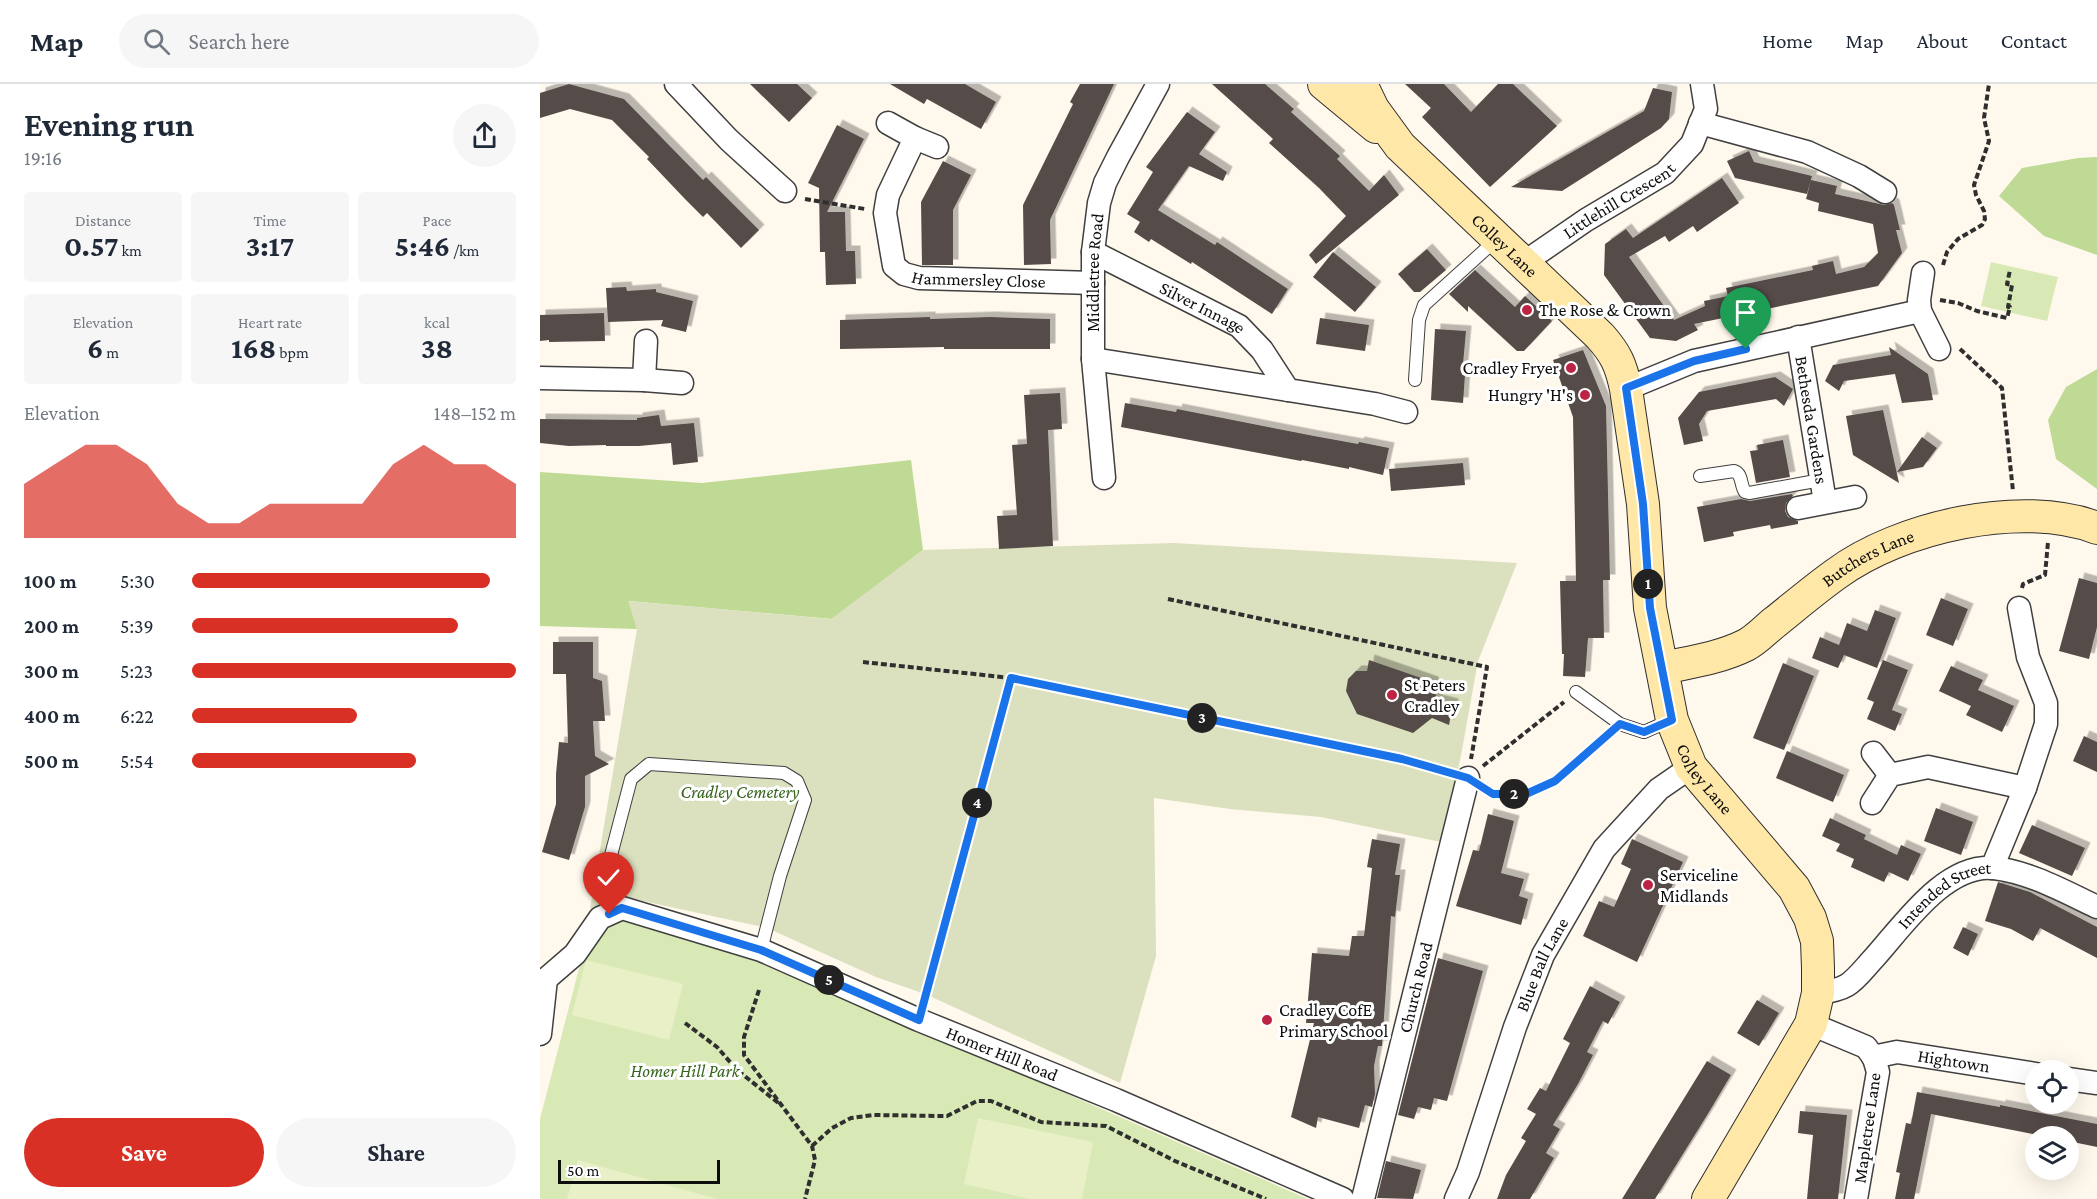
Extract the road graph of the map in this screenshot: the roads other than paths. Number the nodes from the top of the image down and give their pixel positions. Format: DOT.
graph roads {
  1 [pos="676,84"];
  2 [pos="1158,84"];
  3 [pos="1324,84"];
  4 [pos="1361,84"];
  5 [pos="1702,84"];
  6 [pos="888,123"];
  7 [pos="1701,123"];
  8 [pos="915,138"];
  9 [pos="1400,146"];
  10 [pos="937,147"];
  11 [pos="784,191"];
  12 [pos="1885,192"];
  13 [pos="1497,239"];
  14 [pos="1093,252"];
  15 [pos="1522,264"];
  16 [pos="1923,273"];
  17 [pos="1094,283"];
  18 [pos="1919,306"];
  19 [pos="1798,337"];
  20 [pos="646,341"];
  21 [pos="1946,346"];
  22 [pos="1094,359"];
  23 [pos="540,378"];
  24 [pos="644,380"];
  25 [pos="1414,380"];
  26 [pos="682,383"];
  27 [pos="1626,388"];
  28 [pos="1288,390"];
  29 [pos="1406,412"];
  30 [pos="1700,476"];
  31 [pos="1104,478"];
  32 [pos="1821,480"];
  33 [pos="1855,496"];
  34 [pos="1824,502"];
  35 [pos="1798,508"];
  36 [pos="2097,528"];
  37 [pos="2019,608"];
  38 [pos="1663,668"];
  39 [pos="1576,692"];
  40 [pos="1672,720"];
  41 [pos="1873,753"];
  42 [pos="1691,766"];
  43 [pos="1890,775"];
  44 [pos="1468,778"];
  45 [pos="2025,788"];
  46 [pos="1872,804"];
  47 [pos="1992,868"];
  48 [pos="2097,907"];
  49 [pos="609,914"];
  50 [pos="761,950"];
  51 [pos="543,977"];
  52 [pos="1818,993"];
  53 [pos="1811,1024"];
  54 [pos="540,1034"];
  55 [pos="1873,1057"];
  56 [pos="2025,1072"];
  57 [pos="2079,1081"];
  58 [pos="2097,1083"];
  59 [pos="1343,1199"];
  60 [pos="1363,1199"];
  61 [pos="1456,1199"];
  62 [pos="1708,1199"];
  63 [pos="1856,1199"];
  1 -- 11 [label="street"];
  2 -- 14 [label="street, Middletree Road"];
  3 -- 9 [label="main road"];
  4 -- 9 [label="main road, Colley Lane"];
  5 -- 7 [label="street, Littlehill Crescent"];
  6 -- 8 [label="street"];
  7 -- 12 [label="street"];
  7 -- 15 [label="street, Littlehill Crescent"];
  8 -- 10 [label="street"];
  8 -- 17 [label="street, Hammersley Close"];
  9 -- 13 [label="main road, Colley Lane"];
  13 -- 15 [label="main road, Colley Lane"];
  13 -- 25 [label="lane"];
  14 -- 17 [label="street, Middletree Road"];
  14 -- 28 [label="street, Silver Innage"];
  15 -- 27 [label="main road, Colley Lane"];
  16 -- 18 [label="street"];
  17 -- 22 [label="street, Middletree Road"];
  18 -- 19 [label="street, Bethesda Gardens"];
  18 -- 21 [label="street"];
  19 -- 27 [label="street, Bethesda Gardens"];
  19 -- 32 [label="street, Bethesda Gardens"];
  20 -- 24 [label="street"];
  22 -- 28 [label="street"];
  22 -- 31 [label="street, Middletree Road"];
  23 -- 24 [label="street"];
  24 -- 26 [label="street"];
  27 -- 38 [label="main road, Colley Lane"];
  28 -- 29 [label="street"];
  30 -- 32 [label="lane"];
  32 -- 34 [label="street, Bethesda Gardens"];
  33 -- 34 [label="street, Bethesda Gardens"];
  34 -- 35 [label="street, Bethesda Gardens"];
  36 -- 38 [label="main road, Butchers Lane"];
  37 -- 45 [label="street"];
  38 -- 40 [label="main road, Colley Lane"];
  39 -- 40 [label="lane"];
  40 -- 42 [label="main road, Colley Lane"];
  41 -- 43 [label="street"];
  42 -- 52 [label="main road, Colley Lane"];
  42 -- 61 [label="street, Blue Ball Lane"];
  43 -- 45 [label="street"];
  43 -- 46 [label="street"];
  44 -- 60 [label="street, Church Road"];
  45 -- 47 [label="street"];
  47 -- 48 [label="street, Intended Street"];
  47 -- 52 [label="street, Intended Street"];
  49 -- 50 [label="street, Homer Hill Road"];
  49 -- 50 [label="lane"];
  49 -- 51 [label="street"];
  50 -- 59 [label="street, Homer Hill Road"];
  51 -- 54 [label="street"];
  52 -- 53 [label="main road, Colley Lane"];
  53 -- 55 [label="street, Mapletree Lane"];
  53 -- 62 [label="main road, Colley Lane"];
  55 -- 56 [label="street, Hightown"];
  55 -- 63 [label="street, Mapletree Lane"];
  57 -- 58 [label="street"];
}
